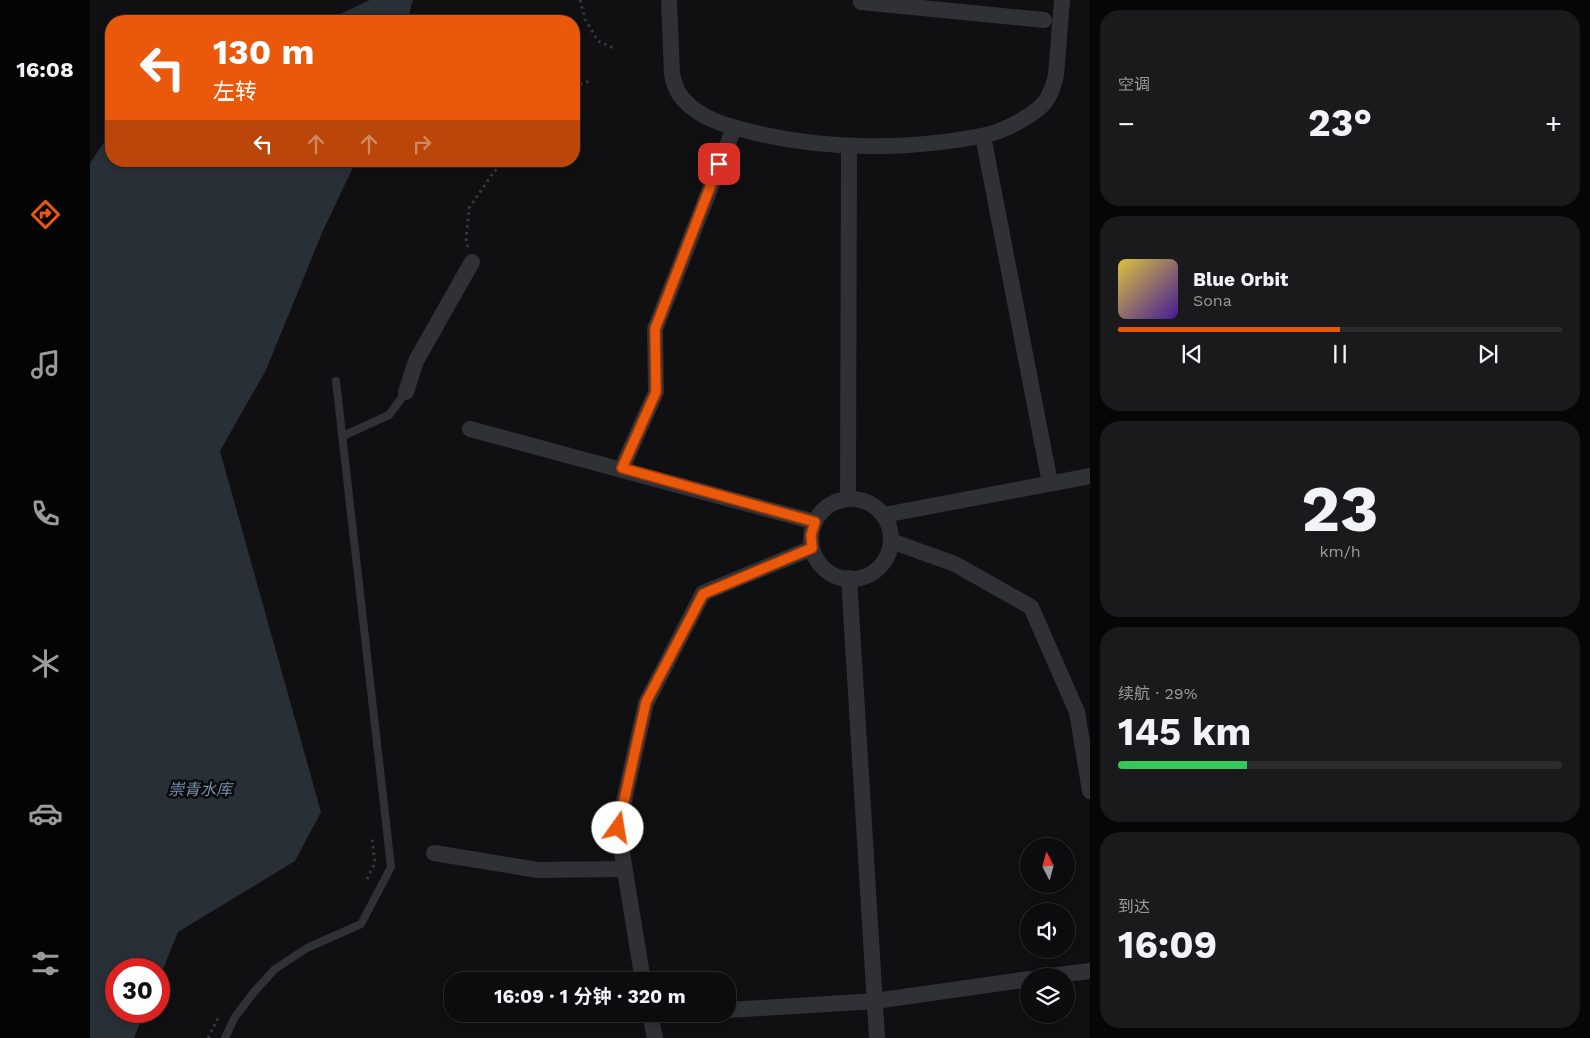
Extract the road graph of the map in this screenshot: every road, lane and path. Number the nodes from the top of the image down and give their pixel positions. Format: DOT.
graph roads {
  1 [pos="580,0"];
  2 [pos="669,0"];
  3 [pos="862,0"];
  4 [pos="1062,0"];
  5 [pos="943,5"];
  6 [pos="1044,20"];
  7 [pos="615,49"];
  8 [pos="589,81"];
  9 [pos="580,85"];
  10 [pos="734,128"];
  11 [pos="983,136"];
  12 [pos="849,146"];
  13 [pos="498,167"];
  14 [pos="472,262"];
  15 [pos="336,382"];
  16 [pos="406,392"];
  17 [pos="470,429"];
  18 [pos="343,436"];
  19 [pos="622,468"];
  20 [pos="1090,476"];
  21 [pos="1050,484"];
  22 [pos="848,499"];
  23 [pos="884,515"];
  24 [pos="815,522"];
  25 [pos="891,541"];
  26 [pos="812,548"];
  27 [pos="849,578"];
  28 [pos="1090,791"];
  29 [pos="372,834"];
  30 [pos="434,853"];
  31 [pos="624,870"];
  32 [pos="367,880"];
  33 [pos="1090,971"];
  34 [pos="641,972"];
  35 [pos="1075,973"];
  36 [pos="1020,980"];
  37 [pos="875,1001"];
  38 [pos="736,1010"];
  39 [pos="223,1011"];
  40 [pos="652,1022"];
  41 [pos="208,1038"];
  42 [pos="224,1038"];
  43 [pos="655,1038"];
  44 [pos="877,1038"];
  1 -- 7 [label="path"];
  2 -- 10 [label="street"];
  3 -- 5 [label="street"];
  4 -- 11 [label="street"];
  5 -- 6 [label="street"];
  8 -- 9 [label="path"];
  10 -- 12 [label="street"];
  10 -- 19 [label="street"];
  11 -- 12 [label="street"];
  11 -- 21 [label="street"];
  12 -- 22 [label="street"];
  13 -- 14 [label="path"];
  14 -- 16 [label="street"];
  15 -- 18 [label="lane"];
  16 -- 18 [label="lane"];
  17 -- 19 [label="street"];
  18 -- 42 [label="lane"];
  19 -- 24 [label="street"];
  20 -- 21 [label="street"];
  21 -- 23 [label="street"];
  22 -- 23 [label="street"];
  22 -- 24 [label="street"];
  23 -- 25 [label="street"];
  24 -- 26 [label="street"];
  25 -- 27 [label="street"];
  25 -- 28 [label="street"];
  26 -- 27 [label="street"];
  26 -- 31 [label="street"];
  27 -- 37 [label="street"];
  29 -- 32 [label="path"];
  30 -- 31 [label="street"];
  31 -- 34 [label="street"];
  33 -- 35 [label="street"];
  36 -- 37 [label="street"];
  37 -- 38 [label="street"];
  37 -- 44 [label="street"];
  39 -- 41 [label="path"];
  40 -- 43 [label="street"];
}
